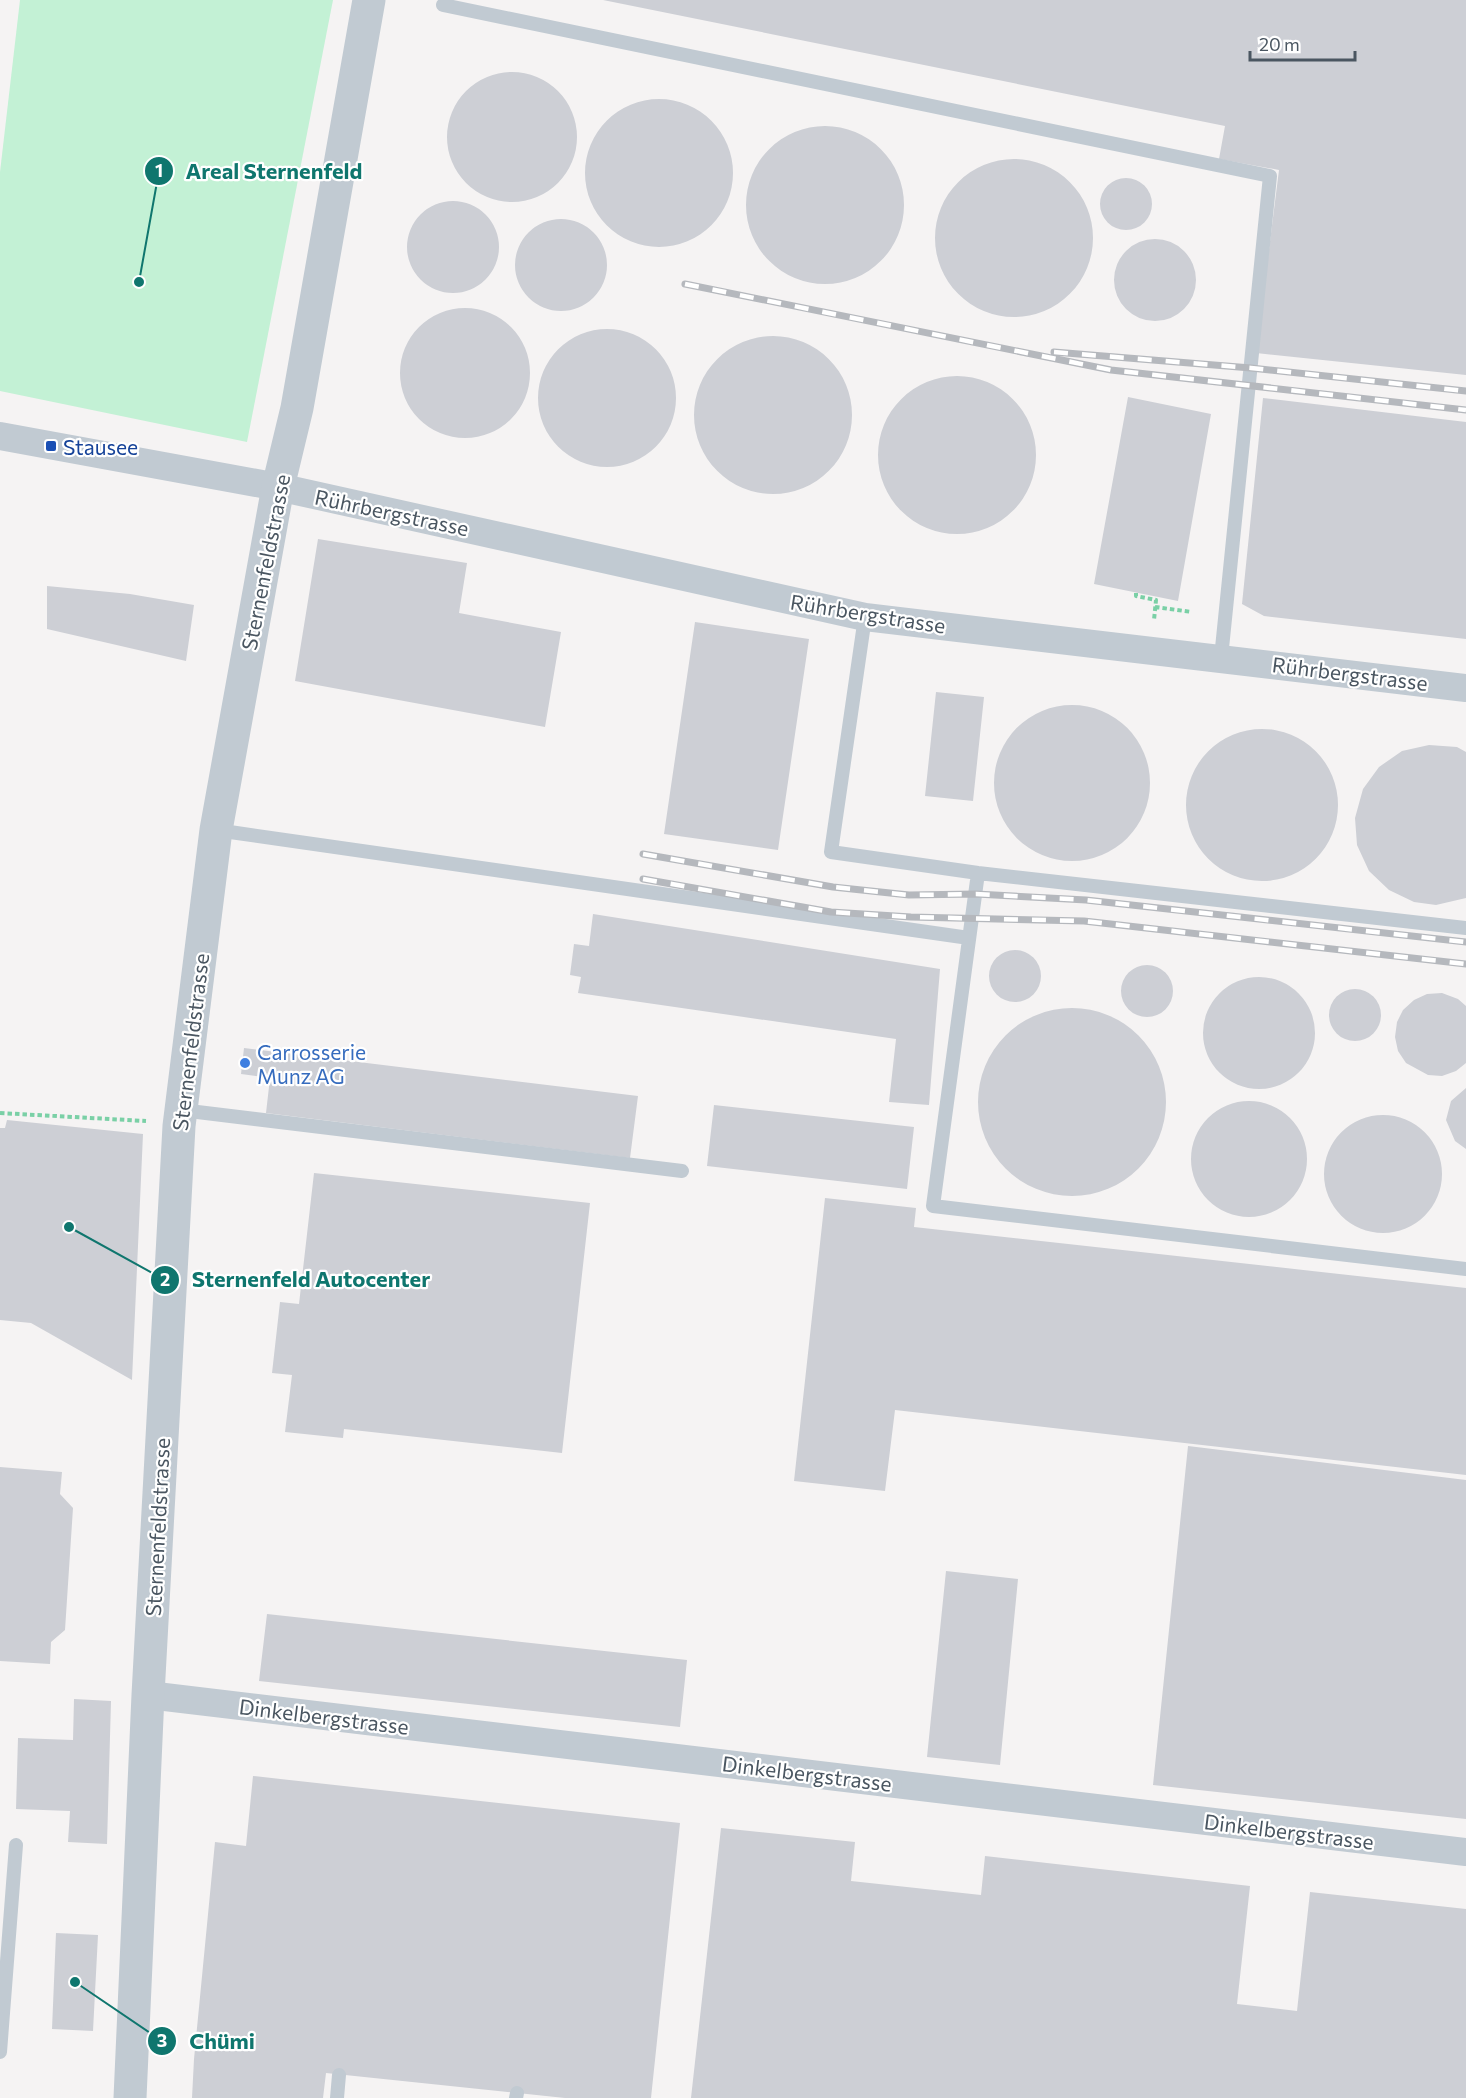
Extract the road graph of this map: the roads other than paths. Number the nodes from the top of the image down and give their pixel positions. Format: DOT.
graph roads {
  1 [pos="369,0"];
  2 [pos="443,5"];
  3 [pos="0,436"];
  4 [pos="278,487"];
  5 [pos="865,617"];
  6 [pos="1221,658"];
  7 [pos="1466,688"];
  8 [pos="216,830"];
  9 [pos="978,873"];
  10 [pos="1466,928"];
  11 [pos="969,938"];
  12 [pos="180,1118"];
  13 [pos="682,1171"];
  14 [pos="1466,1269"];
  15 [pos="148,1695"];
  16 [pos="16,1845"];
  17 [pos="1466,1852"];
  18 [pos="0,2052"];
  19 [pos="339,2074"];
  20 [pos="130,2098"];
  21 [pos="337,2098"];
  1 -- 4 [label="street, Sternenfeldstrasse"];
  2 -- 6 [label="lane"];
  3 -- 4 [label="street, Rührbergstrasse"];
  4 -- 5 [label="street, Rührbergstrasse"];
  4 -- 8 [label="street, Sternenfeldstrasse"];
  5 -- 6 [label="street, Rührbergstrasse"];
  5 -- 9 [label="lane"];
  6 -- 7 [label="street, Rührbergstrasse"];
  8 -- 11 [label="lane"];
  8 -- 12 [label="street, Sternenfeldstrasse"];
  9 -- 10 [label="lane"];
  9 -- 11 [label="lane"];
  11 -- 14 [label="lane"];
  12 -- 13 [label="lane"];
  12 -- 15 [label="street, Sternenfeldstrasse"];
  15 -- 17 [label="street, Dinkelbergstrasse"];
  15 -- 20 [label="street, Sternenfeldstrasse"];
  16 -- 18 [label="lane"];
  19 -- 21 [label="lane"];
}
